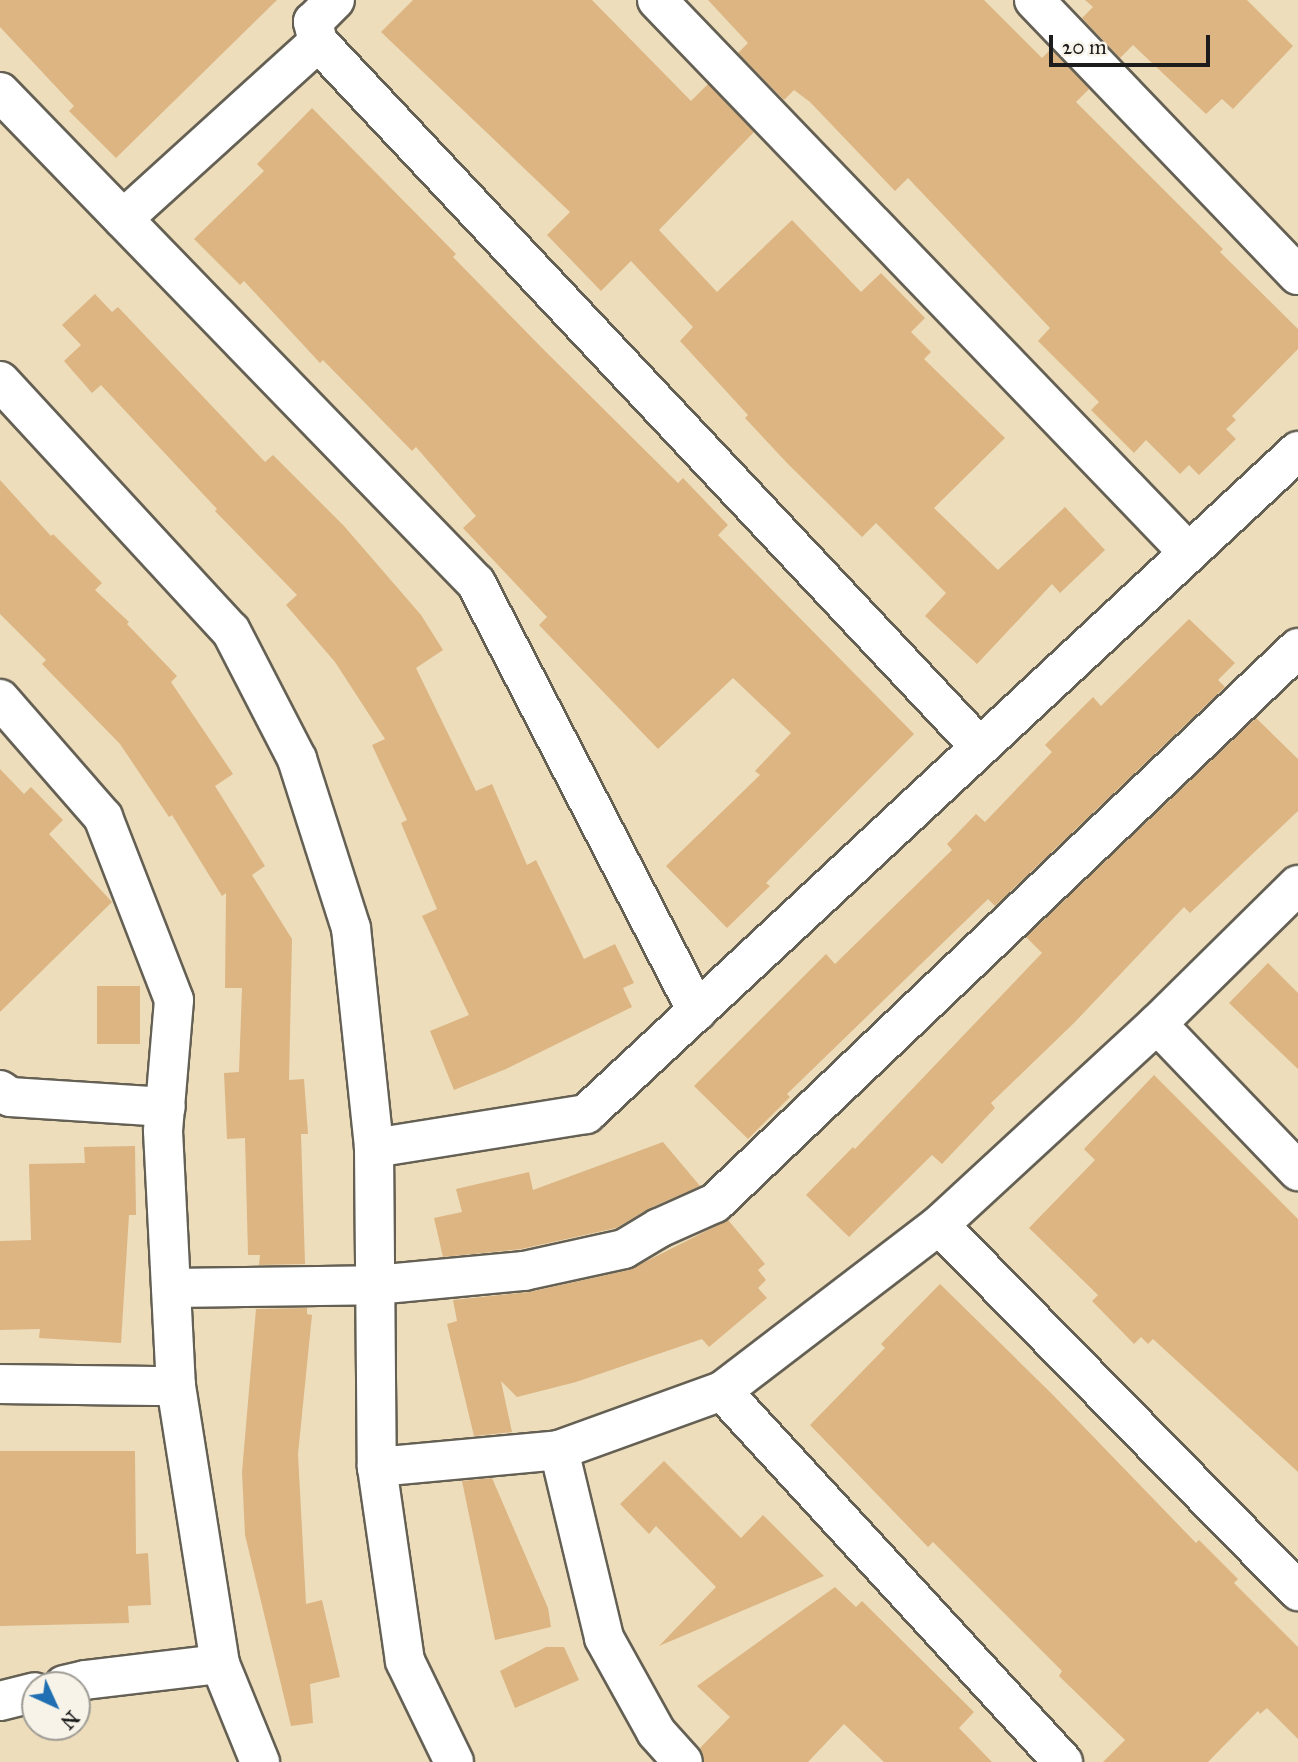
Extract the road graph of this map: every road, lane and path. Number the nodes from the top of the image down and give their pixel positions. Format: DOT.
graph roads {
  1 [pos="335,0"];
  2 [pos="657,0"];
  3 [pos="1034,0"];
  4 [pos="318,42"];
  5 [pos="0,92"];
  6 [pos="123,219"];
  7 [pos="1298,275"];
  8 [pos="0,381"];
  9 [pos="1298,451"];
  10 [pos="1189,553"];
  11 [pos="1298,649"];
  12 [pos="0,699"];
  13 [pos="980,747"];
  14 [pos="1298,885"];
  15 [pos="698,1011"];
  16 [pos="1157,1024"];
  17 [pos="0,1090"];
  18 [pos="166,1107"];
  19 [pos="374,1148"];
  20 [pos="1298,1171"];
  21 [pos="939,1226"];
  22 [pos="375,1285"];
  23 [pos="171,1288"];
  24 [pos="0,1384"];
  25 [pos="176,1386"];
  26 [pos="722,1391"];
  27 [pos="559,1450"];
  28 [pos="377,1467"];
  29 [pos="1298,1591"];
  30 [pos="220,1664"];
  31 [pos="91,1679"];
  32 [pos="21,1696"];
  33 [pos="0,1702"];
  34 [pos="260,1762"];
  35 [pos="454,1762"];
  36 [pos="683,1762"];
  37 [pos="1063,1762"];
  1 -- 4 [label="street"];
  2 -- 10 [label="street"];
  3 -- 7 [label="street"];
  4 -- 6 [label="street"];
  4 -- 13 [label="street"];
  5 -- 6 [label="street"];
  6 -- 15 [label="street"];
  8 -- 19 [label="street"];
  9 -- 10 [label="street"];
  10 -- 13 [label="street"];
  11 -- 22 [label="street"];
  12 -- 18 [label="street"];
  13 -- 15 [label="street"];
  14 -- 16 [label="street"];
  15 -- 19 [label="street"];
  16 -- 20 [label="street"];
  16 -- 21 [label="street"];
  17 -- 18 [label="street"];
  18 -- 23 [label="street"];
  19 -- 22 [label="street"];
  21 -- 26 [label="street"];
  21 -- 29 [label="street"];
  22 -- 23 [label="street"];
  22 -- 28 [label="street"];
  23 -- 25 [label="street"];
  24 -- 25 [label="street"];
  25 -- 30 [label="street"];
  26 -- 27 [label="street"];
  26 -- 37 [label="street"];
  27 -- 28 [label="street"];
  27 -- 36 [label="street"];
  28 -- 35 [label="street"];
  30 -- 31 [label="street"];
  30 -- 34 [label="street"];
  32 -- 33 [label="street"];
}
